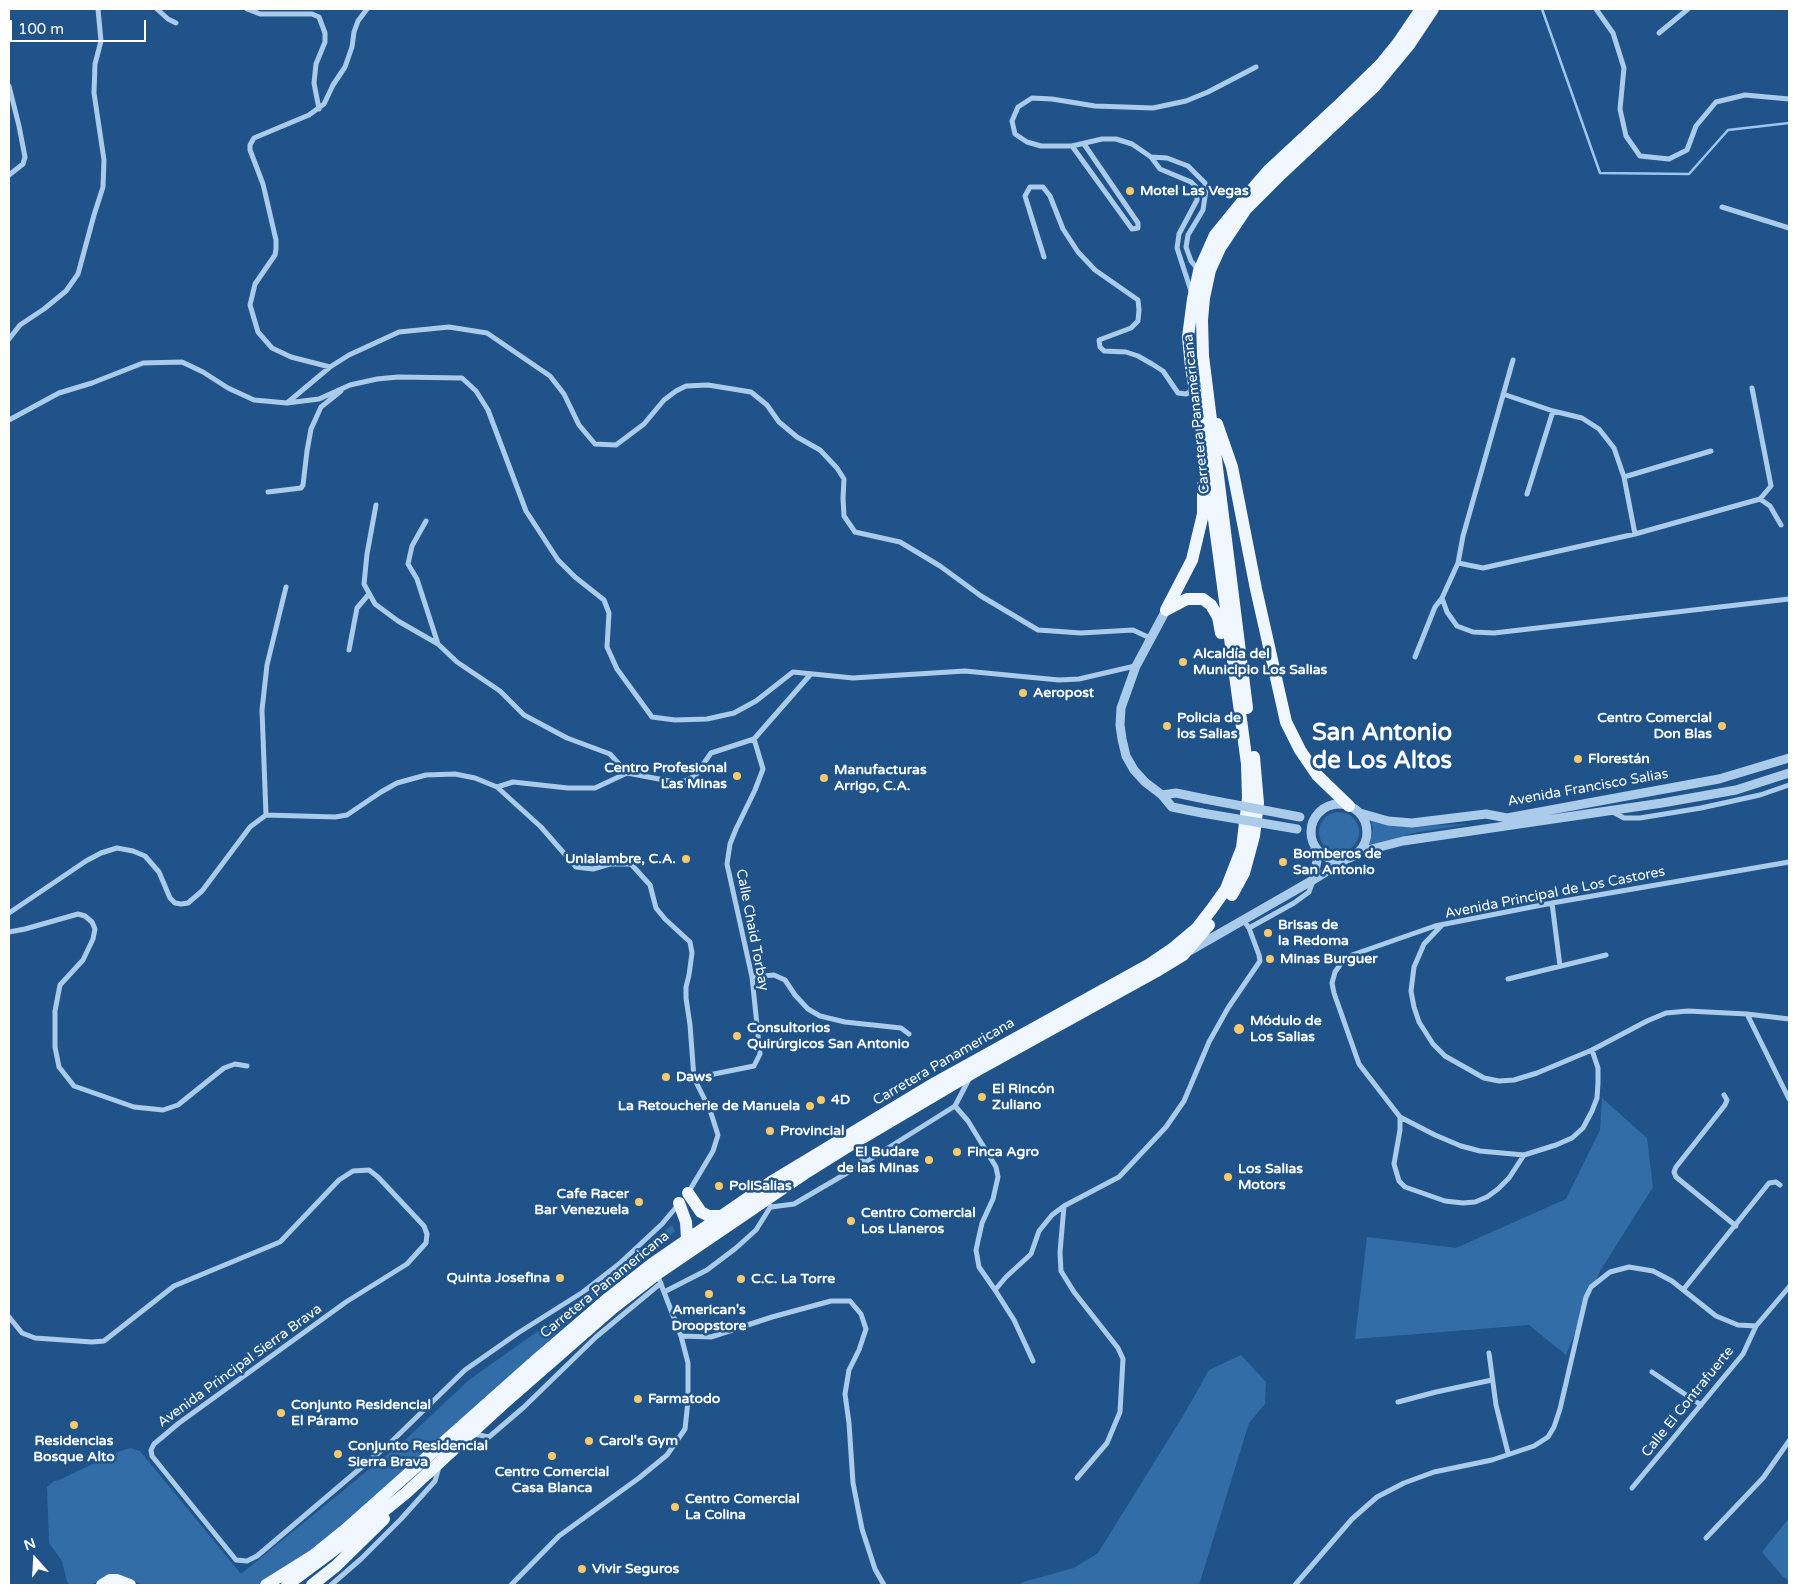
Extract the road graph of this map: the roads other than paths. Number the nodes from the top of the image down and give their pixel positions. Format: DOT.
graph roads {
  1 [pos="98,9"];
  2 [pos="157,9"];
  3 [pos="247,9"];
  4 [pos="367,9"];
  5 [pos="1421,9"];
  6 [pos="1433,9"];
  7 [pos="1596,9"];
  8 [pos="1688,9"];
  9 [pos="176,23"];
  10 [pos="1659,33"];
  11 [pos="1256,67"];
  12 [pos="9,86"];
  13 [pos="1789,99"];
  14 [pos="319,110"];
  15 [pos="1084,144"];
  16 [pos="1072,146"];
  17 [pos="1151,157"];
  18 [pos="9,175"];
  19 [pos="1722,207"];
  20 [pos="1789,228"];
  21 [pos="1044,257"];
  22 [pos="1199,271"];
  23 [pos="1193,299"];
  24 [pos="9,339"];
  25 [pos="1512,360"];
  26 [pos="330,367"];
  27 [pos="350,385"];
  28 [pos="1752,388"];
  29 [pos="1194,389"];
  30 [pos="1503,394"];
  31 [pos="1208,399"];
  32 [pos="287,403"];
  33 [pos="1553,411"];
  34 [pos="9,420"];
  35 [pos="1203,438"];
  36 [pos="1711,451"];
  37 [pos="1624,477"];
  38 [pos="268,492"];
  39 [pos="1527,494"];
  40 [pos="1760,500"];
  41 [pos="376,505"];
  42 [pos="426,521"];
  43 [pos="1781,525"];
  44 [pos="1635,534"];
  45 [pos="1458,563"];
  46 [pos="286,587"];
  47 [pos="368,594"];
  48 [pos="1442,598"];
  49 [pos="1789,600"];
  50 [pos="1166,610"];
  51 [pos="1150,638"];
  52 [pos="438,644"];
  53 [pos="349,650"];
  54 [pos="1415,657"];
  55 [pos="1136,666"];
  56 [pos="1234,671"];
  57 [pos="810,675"];
  58 [pos="754,739"];
  59 [pos="1789,758"];
  60 [pos="627,773"];
  61 [pos="1789,773"];
  62 [pos="1789,785"];
  63 [pos="497,787"];
  64 [pos="1162,795"];
  65 [pos="1349,806"];
  66 [pos="1611,811"];
  67 [pos="1318,813"];
  68 [pos="1360,813"];
  69 [pos="266,815"];
  70 [pos="1310,834"];
  71 [pos="1316,849"];
  72 [pos="1360,852"];
  73 [pos="1344,861"];
  74 [pos="1789,862"];
  75 [pos="1313,880"];
  76 [pos="1552,903"];
  77 [pos="9,913"];
  78 [pos="1246,924"];
  79 [pos="1442,925"];
  80 [pos="9,932"];
  81 [pos="1182,955"];
  82 [pos="1606,955"];
  83 [pos="1560,966"];
  84 [pos="752,977"];
  85 [pos="1508,979"];
  86 [pos="1747,1014"];
  87 [pos="1789,1019"];
  88 [pos="909,1034"];
  89 [pos="1592,1050"];
  90 [pos="247,1066"];
  91 [pos="974,1072"];
  92 [pos="694,1078"];
  93 [pos="1724,1095"];
  94 [pos="1789,1100"];
  95 [pos="954,1106"];
  96 [pos="1400,1117"];
  97 [pos="852,1144"];
  98 [pos="1524,1155"];
  99 [pos="864,1163"];
  100 [pos="1780,1185"];
  101 [pos="688,1193"];
  102 [pos="770,1202"];
  103 [pos="679,1203"];
  104 [pos="1064,1206"];
  105 [pos="723,1216"];
  106 [pos="1736,1226"];
  107 [pos="687,1239"];
  108 [pos="659,1278"];
  109 [pos="1789,1287"];
  110 [pos="995,1290"];
  111 [pos="1683,1290"];
  112 [pos="664,1292"];
  113 [pos="9,1316"];
  114 [pos="1756,1326"];
  115 [pos="681,1336"];
  116 [pos="1489,1353"];
  117 [pos="1034,1361"];
  118 [pos="1652,1372"];
  119 [pos="1492,1380"];
  120 [pos="1398,1402"];
  121 [pos="1701,1405"];
  122 [pos="1789,1441"];
  123 [pos="1508,1453"];
  124 [pos="442,1459"];
  125 [pos="1076,1478"];
  126 [pos="1632,1488"];
  127 [pos="406,1492"];
  128 [pos="1706,1538"];
  129 [pos="102,1585"];
  130 [pos="130,1585"];
  131 [pos="266,1585"];
  132 [pos="287,1585"];
  133 [pos="312,1585"];
  134 [pos="331,1585"];
  135 [pos="511,1585"];
  136 [pos="884,1585"];
  137 [pos="1294,1585"];
  1 -- 24 [label="street"];
  2 -- 9 [label="street"];
  3 -- 14 [label="street"];
  4 -- 14 [label="street"];
  5 -- 22 [label="main road, Carretera Panamericana"];
  6 -- 31 [label="main road, Carretera Panamericana"];
  7 -- 13 [label="street"];
  8 -- 10 [label="street"];
  11 -- 16 [label="street"];
  12 -- 18 [label="street"];
  14 -- 26 [label="street"];
  15 -- 16 [label="street"];
  15 -- 16 [label="street"];
  15 -- 17 [label="street"];
  17 -- 22 [label="street"];
  17 -- 23 [label="street"];
  19 -- 20 [label="street"];
  21 -- 29 [label="street"];
  22 -- 23 [label="main road, Carretera Panamericana"];
  23 -- 29 [label="main road, Carretera Panamericana"];
  25 -- 30 [label="street"];
  26 -- 32 [label="street"];
  26 -- 51 [label="street"];
  27 -- 32 [label="street"];
  27 -- 38 [label="street"];
  27 -- 57 [label="street"];
  28 -- 40 [label="street"];
  29 -- 35 [label="main road, Carretera Panamericana"];
  30 -- 33 [label="street"];
  30 -- 45 [label="street"];
  31 -- 65 [label="main road"];
  31 -- 81 [label="main road, Carretera Panamericana"];
  32 -- 34 [label="street"];
  33 -- 37 [label="street"];
  33 -- 39 [label="street"];
  35 -- 50 [label="main road"];
  35 -- 56 [label="main road, Carretera Panamericana"];
  36 -- 37 [label="street"];
  37 -- 44 [label="street"];
  40 -- 43 [label="street"];
  40 -- 44 [label="street"];
  41 -- 47 [label="street"];
  42 -- 52 [label="street"];
  44 -- 45 [label="street"];
  45 -- 48 [label="street"];
  46 -- 69 [label="street"];
  47 -- 52 [label="street"];
  47 -- 53 [label="street"];
  48 -- 49 [label="street"];
  48 -- 54 [label="street"];
  50 -- 51 [label="street"];
  50 -- 56 [label="main road"];
  51 -- 55 [label="street"];
  52 -- 60 [label="street"];
  55 -- 57 [label="street"];
  55 -- 64 [label="street"];
  56 -- 105 [label="main road, Carretera Panamericana"];
  57 -- 58 [label="street"];
  58 -- 60 [label="street"];
  58 -- 84 [label="street, Calle Chaid Torbay"];
  59 -- 68 [label="street, Avenida Francisco Salias"];
  60 -- 63 [label="street"];
  61 -- 66 [label="street, Avenida Francisco Salias"];
  62 -- 66 [label="street"];
  63 -- 69 [label="street"];
  63 -- 92 [label="street"];
  64 -- 67 [label="street, bridge"];
  64 -- 70 [label="street, bridge"];
  65 -- 67 [label="street"];
  65 -- 68 [label="street"];
  66 -- 72 [label="street, Avenida Francisco Salias"];
  67 -- 70 [label="street"];
  68 -- 72 [label="street"];
  69 -- 77 [label="street"];
  70 -- 71 [label="street"];
  71 -- 73 [label="street"];
  71 -- 75 [label="street"];
  72 -- 73 [label="street"];
  73 -- 75 [label="street"];
  74 -- 76 [label="street, Avenida Principal de Los Castores"];
  75 -- 78 [label="street"];
  76 -- 79 [label="street, Avenida Principal de Los Castores"];
  76 -- 83 [label="street"];
  78 -- 81 [label="street"];
  78 -- 104 [label="street"];
  79 -- 89 [label="street, Avenida Principal de Los Castores"];
  79 -- 96 [label="street"];
  80 -- 90 [label="street"];
  81 -- 91 [label="main road, Carretera Panamericana"];
  82 -- 83 [label="street"];
  83 -- 85 [label="street"];
  84 -- 88 [label="street"];
  84 -- 92 [label="street, Calle Chaid Torbay"];
  86 -- 87 [label="street, Avenida Principal de Los Castores"];
  86 -- 89 [label="street, Avenida Principal de Los Castores"];
  86 -- 94 [label="street"];
  89 -- 98 [label="street"];
  91 -- 95 [label="street"];
  91 -- 97 [label="main road, Carretera Panamericana"];
  92 -- 101 [label="street"];
  93 -- 106 [label="street"];
  95 -- 99 [label="street"];
  95 -- 110 [label="street"];
  96 -- 98 [label="street"];
  96 -- 98 [label="street"];
  97 -- 99 [label="street"];
  97 -- 102 [label="main road, Carretera Panamericana"];
  99 -- 102 [label="street"];
  100 -- 106 [label="street"];
  101 -- 103 [label="street"];
  101 -- 105 [label="main road"];
  102 -- 108 [label="main road, Carretera Panamericana"];
  102 -- 112 [label="street"];
  103 -- 107 [label="main road"];
  103 -- 113 [label="street, Avenida Principal Sierra Brava"];
  104 -- 110 [label="street"];
  104 -- 125 [label="street"];
  105 -- 107 [label="main road, Carretera Panamericana"];
  106 -- 111 [label="street"];
  107 -- 131 [label="main road, Carretera Panamericana"];
  108 -- 112 [label="street"];
  108 -- 124 [label="main road, Carretera Panamericana"];
  109 -- 114 [label="street"];
  110 -- 117 [label="street"];
  111 -- 114 [label="street"];
  111 -- 123 [label="street"];
  112 -- 115 [label="street"];
  114 -- 121 [label="street, Calle El Contrafuerte"];
  115 -- 135 [label="street"];
  115 -- 136 [label="street"];
  116 -- 119 [label="street"];
  118 -- 121 [label="street"];
  119 -- 120 [label="street"];
  119 -- 123 [label="street"];
  121 -- 126 [label="street, Calle El Contrafuerte"];
  122 -- 128 [label="street"];
  123 -- 137 [label="street"];
  124 -- 127 [label="main road, Carretera Panamericana"];
  124 -- 134 [label="street"];
  127 -- 132 [label="main road, Carretera Panamericana"];
  127 -- 133 [label="main road"];
  129 -- 130 [label="main road"];
}
